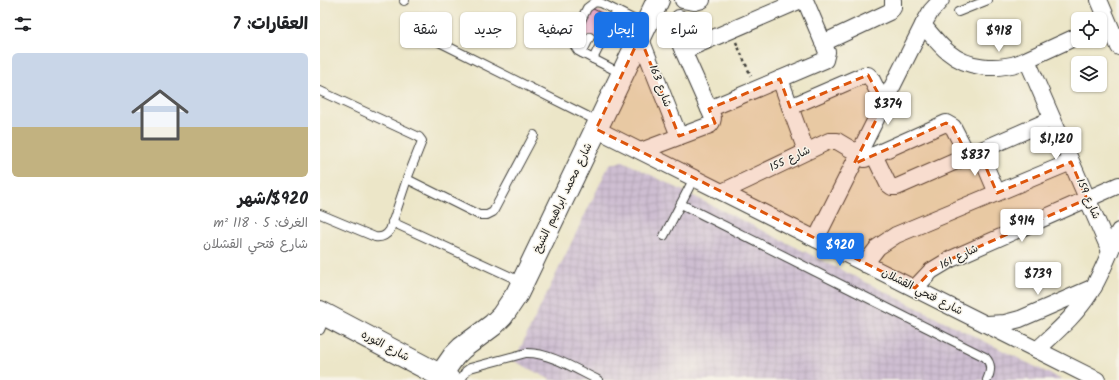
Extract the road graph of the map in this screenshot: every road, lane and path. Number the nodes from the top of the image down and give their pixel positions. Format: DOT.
graph roads {
  1 [pos="658,0"];
  2 [pos="683,0"];
  3 [pos="702,0"];
  4 [pos="801,0"];
  5 [pos="805,0"];
  6 [pos="894,0"];
  7 [pos="941,0"];
  8 [pos="988,0"];
  9 [pos="1099,0"];
  10 [pos="605,5"];
  11 [pos="617,11"];
  12 [pos="602,12"];
  13 [pos="958,12"];
  14 [pos="1102,12"];
  15 [pos="649,19"];
  16 [pos="923,25"];
  17 [pos="1107,29"];
  18 [pos="731,31"];
  19 [pos="590,37"];
  20 [pos="1071,39"];
  21 [pos="823,43"];
  22 [pos="1119,47"];
  23 [pos="450,48"];
  24 [pos="635,48"];
  25 [pos="649,48"];
  26 [pos="682,48"];
  27 [pos="683,51"];
  28 [pos="582,53"];
  29 [pos="593,59"];
  30 [pos="1027,60"];
  31 [pos="622,74"];
  32 [pos="780,79"];
  33 [pos="757,89"];
  34 [pos="320,91"];
  35 [pos="884,104"];
  36 [pos="790,107"];
  37 [pos="709,109"];
  38 [pos="1052,118"];
  39 [pos="598,125"];
  40 [pos="534,135"];
  41 [pos="679,136"];
  42 [pos="641,151"];
  43 [pos="806,151"];
  44 [pos="974,153"];
  45 [pos="862,157"];
  46 [pos="1071,162"];
  47 [pos="694,178"];
  48 [pos="407,179"];
  49 [pos="1119,184"];
  50 [pos="722,192"];
  51 [pos="997,193"];
  52 [pos="1087,198"];
  53 [pos="681,204"];
  54 [pos="320,214"];
  55 [pos="392,222"];
  56 [pos="1119,231"];
  57 [pos="664,236"];
  58 [pos="816,239"];
  59 [pos="1110,251"];
  60 [pos="865,264"];
  61 [pos="523,282"];
  62 [pos="1094,287"];
  63 [pos="914,288"];
  64 [pos="322,319"];
  65 [pos="985,323"];
  66 [pos="1037,350"];
  67 [pos="447,379"];
  68 [pos="598,380"];
  69 [pos="987,380"];
  70 [pos="1097,380"];
  1 -- 15 [label="main road, شارع محمد ابراهيم الشيخ"];
  2 -- 3 [label="street"];
  4 -- 18 [label="street"];
  5 -- 21 [label="street"];
  6 -- 21 [label="street"];
  7 -- 16 [label="street"];
  8 -- 13 [label="lane"];
  9 -- 14 [label="street"];
  10 -- 11 [label="lane"];
  10 -- 12 [label="lane"];
  10 -- 28 [label="lane"];
  11 -- 29 [label="lane"];
  16 -- 30 [label="street"];
  16 -- 35 [label="street"];
  17 -- 22 [label="street"];
  18 -- 27 [label="street"];
  18 -- 33 [label="path"];
  19 -- 28 [label="lane"];
  20 -- 30 [label="street"];
  21 -- 32 [label="street"];
  23 -- 39 [label="lane"];
  24 -- 31 [label="main road, شارع محمد ابراهيم الشيخ"];
  25 -- 41 [label="street, شارع 163"];
  26 -- 27 [label="street"];
  27 -- 37 [label="street"];
  28 -- 29 [label="lane"];
  29 -- 31 [label="lane"];
  30 -- 38 [label="street, شارع 159"];
  31 -- 39 [label="main road, شارع محمد ابراهيم الشيخ"];
  32 -- 33 [label="street"];
  32 -- 36 [label="street"];
  33 -- 37 [label="street"];
  34 -- 48 [label="lane"];
  35 -- 36 [label="street"];
  35 -- 45 [label="street"];
  36 -- 43 [label="street"];
  37 -- 41 [label="street"];
  38 -- 44 [label="street"];
  38 -- 46 [label="street, شارع 159"];
  39 -- 42 [label="street, شارع فتحي القشلان"];
  39 -- 61 [label="main road, شارع محمد ابراهيم الشيخ"];
  40 -- 48 [label="lane"];
  41 -- 42 [label="street"];
  42 -- 47 [label="street, شارع فتحي القشلان"];
  43 -- 45 [label="street, شارع 155"];
  43 -- 50 [label="street, شارع 155"];
  44 -- 45 [label="street"];
  44 -- 45 [label="street"];
  44 -- 51 [label="street"];
  45 -- 58 [label="street"];
  46 -- 51 [label="street"];
  46 -- 52 [label="street, شارع 159"];
  47 -- 50 [label="street, شارع فتحي القشلان"];
  47 -- 53 [label="lane"];
  48 -- 55 [label="lane"];
  49 -- 52 [label="street, شارع 161"];
  50 -- 58 [label="street, شارع فتحي القشلان"];
  51 -- 60 [label="street"];
  52 -- 59 [label="street, شارع 159"];
  52 -- 63 [label="street, شارع 161"];
  53 -- 57 [label="lane"];
  53 -- 69 [label="lane"];
  54 -- 55 [label="lane"];
  55 -- 61 [label="lane"];
  56 -- 59 [label="street"];
  58 -- 60 [label="street, شارع فتحي القشلان"];
  59 -- 62 [label="street"];
  60 -- 63 [label="street, شارع فتحي القشلان"];
  61 -- 67 [label="main road, شارع محمد ابراهيم الشيخ"];
  62 -- 65 [label="street"];
  62 -- 66 [label="street"];
  63 -- 65 [label="street, شارع فتحي القشلان"];
  64 -- 67 [label="main road, شارع الثوره"];
  65 -- 66 [label="street, شارع فتحي القشلان"];
  66 -- 70 [label="street, شارع فتحي القشلان"];
  67 -- 68 [label="lane"];
}
